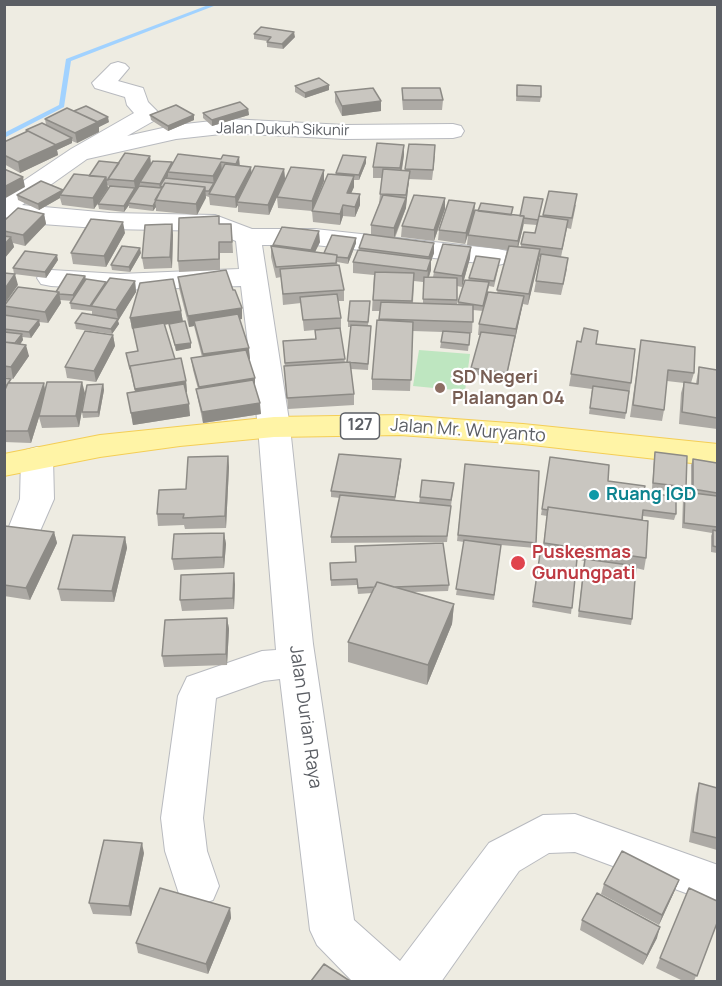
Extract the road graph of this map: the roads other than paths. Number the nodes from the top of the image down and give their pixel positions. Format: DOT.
graph roads {
  1 [pos="118,68"];
  2 [pos="453,131"];
  3 [pos="79,154"];
  4 [pos="4,208"];
  5 [pos="248,237"];
  6 [pos="498,256"];
  7 [pos="253,277"];
  8 [pos="51,278"];
  9 [pos="274,427"];
  10 [pos="717,456"];
  11 [pos="38,458"];
  12 [pos="4,465"];
  13 [pos="25,529"];
  14 [pos="296,663"];
  15 [pos="717,885"];
  16 [pos="196,886"];
  17 [pos="389,981"];
  18 [pos="413,981"];
  1 -- 3 [label="street, Jalan Dukuh Sikunir"];
  2 -- 3 [label="street, Jalan Dukuh Sikunir"];
  3 -- 4 [label="street, Jalan Dukuh Sikunir"];
  4 -- 5 [label="street, Jalan Dukuh Sikunir"];
  5 -- 6 [label="street, Jalan Dukuh Sikunir"];
  5 -- 7 [label="street"];
  7 -- 8 [label="street"];
  7 -- 9 [label="street"];
  9 -- 10 [label="main road, Jalan Mr. Wuryanto / 127"];
  9 -- 11 [label="main road, Jalan Mr. Wuryanto / 127"];
  9 -- 14 [label="street, Jalan Durian Raya"];
  11 -- 12 [label="main road, Jalan Mr. Wuryanto / 127"];
  11 -- 13 [label="street"];
  14 -- 16 [label="street"];
  14 -- 17 [label="street, Jalan Durian Raya"];
  15 -- 18 [label="street"];
}
